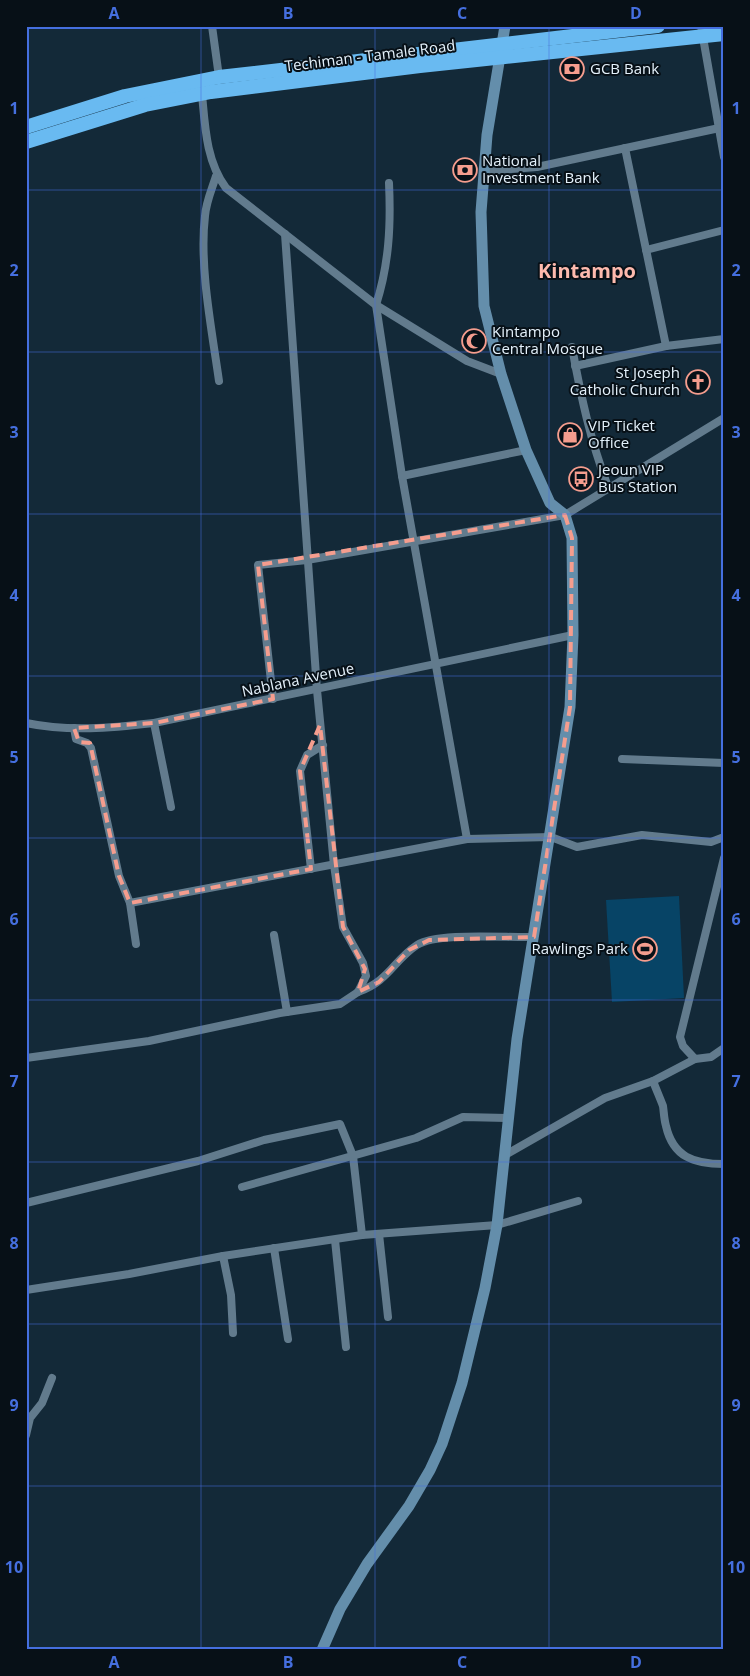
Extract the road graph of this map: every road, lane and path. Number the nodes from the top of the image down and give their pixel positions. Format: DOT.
graph roads {
  1 [pos="212,26"];
  2 [pos="505,26"];
  3 [pos="653,27"];
  4 [pos="702,31"];
  5 [pos="724,34"];
  6 [pos="606,35"];
  7 [pos="652,41"];
  8 [pos="501,52"];
  9 [pos="220,84"];
  10 [pos="202,94"];
  11 [pos="26,127"];
  12 [pos="721,127"];
  13 [pos="26,142"];
  14 [pos="625,148"];
  15 [pos="724,157"];
  16 [pos="484,171"];
  17 [pos="216,176"];
  18 [pos="390,183"];
  19 [pos="724,230"];
  20 [pos="285,234"];
  21 [pos="646,250"];
  22 [pos="376,305"];
  23 [pos="724,338"];
  24 [pos="666,346"];
  25 [pos="572,347"];
  26 [pos="575,366"];
  27 [pos="501,374"];
  28 [pos="219,381"];
  29 [pos="724,418"];
  30 [pos="526,450"];
  31 [pos="402,476"];
  32 [pos="608,487"];
  33 [pos="565,515"];
  34 [pos="415,541"];
  35 [pos="307,560"];
  36 [pos="573,635"];
  37 [pos="438,665"];
  38 [pos="317,690"];
  39 [pos="273,699"];
  40 [pos="26,723"];
  41 [pos="154,723"];
  42 [pos="74,728"];
  43 [pos="322,745"];
  44 [pos="622,759"];
  45 [pos="724,763"];
  46 [pos="171,807"];
  47 [pos="551,837"];
  48 [pos="724,837"];
  49 [pos="467,839"];
  50 [pos="724,858"];
  51 [pos="334,865"];
  52 [pos="311,869"];
  53 [pos="130,903"];
  54 [pos="274,935"];
  55 [pos="534,937"];
  56 [pos="136,944"];
  57 [pos="358,992"];
  58 [pos="286,1012"];
  59 [pos="724,1048"];
  60 [pos="26,1058"];
  61 [pos="694,1059"];
  62 [pos="653,1081"];
  63 [pos="507,1118"];
  64 [pos="505,1155"];
  65 [pos="353,1156"];
  66 [pos="724,1164"];
  67 [pos="242,1187"];
  68 [pos="578,1201"];
  69 [pos="26,1203"];
  70 [pos="497,1225"];
  71 [pos="379,1234"];
  72 [pos="362,1235"];
  73 [pos="335,1240"];
  74 [pos="274,1248"];
  75 [pos="223,1256"];
  76 [pos="26,1290"];
  77 [pos="388,1317"];
  78 [pos="234,1333"];
  79 [pos="288,1339"];
  80 [pos="346,1347"];
  81 [pos="52,1378"];
  82 [pos="26,1435"];
  83 [pos="322,1650"];
  1 -- 9 [label="street"];
  2 -- 8 [label="main road"];
  3 -- 6 [label="highway, Techiman - Tamale Road"];
  3 -- 7 [label="highway"];
  4 -- 5 [label="highway, Techiman - Tamale Road"];
  4 -- 7 [label="highway, Techiman - Tamale Road"];
  4 -- 12 [label="street"];
  6 -- 7 [label="highway, Techiman - Tamale Road"];
  6 -- 8 [label="highway, Techiman - Tamale Road"];
  8 -- 9 [label="highway, Techiman - Tamale Road"];
  8 -- 16 [label="main road"];
  9 -- 10 [label="highway, Techiman - Tamale Road"];
  9 -- 11 [label="highway, Techiman - Tamale Road"];
  10 -- 13 [label="highway, Techiman - Tamale Road"];
  10 -- 17 [label="street"];
  12 -- 14 [label="street"];
  12 -- 15 [label="street"];
  14 -- 16 [label="street"];
  14 -- 21 [label="street"];
  16 -- 27 [label="main road"];
  17 -- 20 [label="street"];
  17 -- 28 [label="street"];
  18 -- 22 [label="street"];
  19 -- 21 [label="street"];
  20 -- 22 [label="street"];
  20 -- 35 [label="street"];
  21 -- 24 [label="street"];
  22 -- 27 [label="street"];
  22 -- 31 [label="street"];
  23 -- 24 [label="street"];
  24 -- 26 [label="street"];
  25 -- 26 [label="street"];
  26 -- 32 [label="street"];
  27 -- 30 [label="main road"];
  29 -- 32 [label="street"];
  30 -- 31 [label="street"];
  30 -- 33 [label="main road"];
  31 -- 34 [label="street"];
  32 -- 33 [label="street"];
  33 -- 34 [label="street"];
  33 -- 36 [label="main road"];
  34 -- 35 [label="street"];
  34 -- 37 [label="street"];
  35 -- 38 [label="street"];
  35 -- 39 [label="street"];
  36 -- 37 [label="street, Nablana Avenue"];
  36 -- 47 [label="main road"];
  37 -- 38 [label="street, Nablana Avenue"];
  37 -- 49 [label="street"];
  38 -- 39 [label="street, Nablana Avenue"];
  38 -- 43 [label="street"];
  39 -- 41 [label="street, Nablana Avenue"];
  40 -- 42 [label="street, Nablana Avenue"];
  41 -- 42 [label="street, Nablana Avenue"];
  41 -- 46 [label="street"];
  42 -- 53 [label="street"];
  43 -- 51 [label="street"];
  43 -- 52 [label="street"];
  44 -- 45 [label="street"];
  47 -- 48 [label="street"];
  47 -- 49 [label="street"];
  47 -- 55 [label="main road"];
  49 -- 51 [label="street"];
  50 -- 61 [label="street"];
  51 -- 52 [label="street"];
  51 -- 57 [label="street"];
  52 -- 53 [label="street"];
  53 -- 56 [label="street"];
  54 -- 58 [label="street"];
  55 -- 57 [label="street"];
  55 -- 63 [label="main road"];
  57 -- 58 [label="street"];
  58 -- 60 [label="street"];
  59 -- 61 [label="street"];
  61 -- 62 [label="street"];
  62 -- 64 [label="street"];
  62 -- 66 [label="street"];
  63 -- 64 [label="main road"];
  63 -- 65 [label="street"];
  64 -- 70 [label="main road"];
  65 -- 67 [label="street"];
  65 -- 69 [label="street"];
  65 -- 72 [label="street"];
  68 -- 70 [label="street"];
  70 -- 71 [label="street"];
  70 -- 83 [label="main road"];
  71 -- 72 [label="street"];
  71 -- 77 [label="street"];
  72 -- 73 [label="street"];
  73 -- 74 [label="street"];
  73 -- 80 [label="street"];
  74 -- 75 [label="street"];
  74 -- 79 [label="street"];
  75 -- 76 [label="street"];
  75 -- 78 [label="street"];
  81 -- 82 [label="street"];
}
